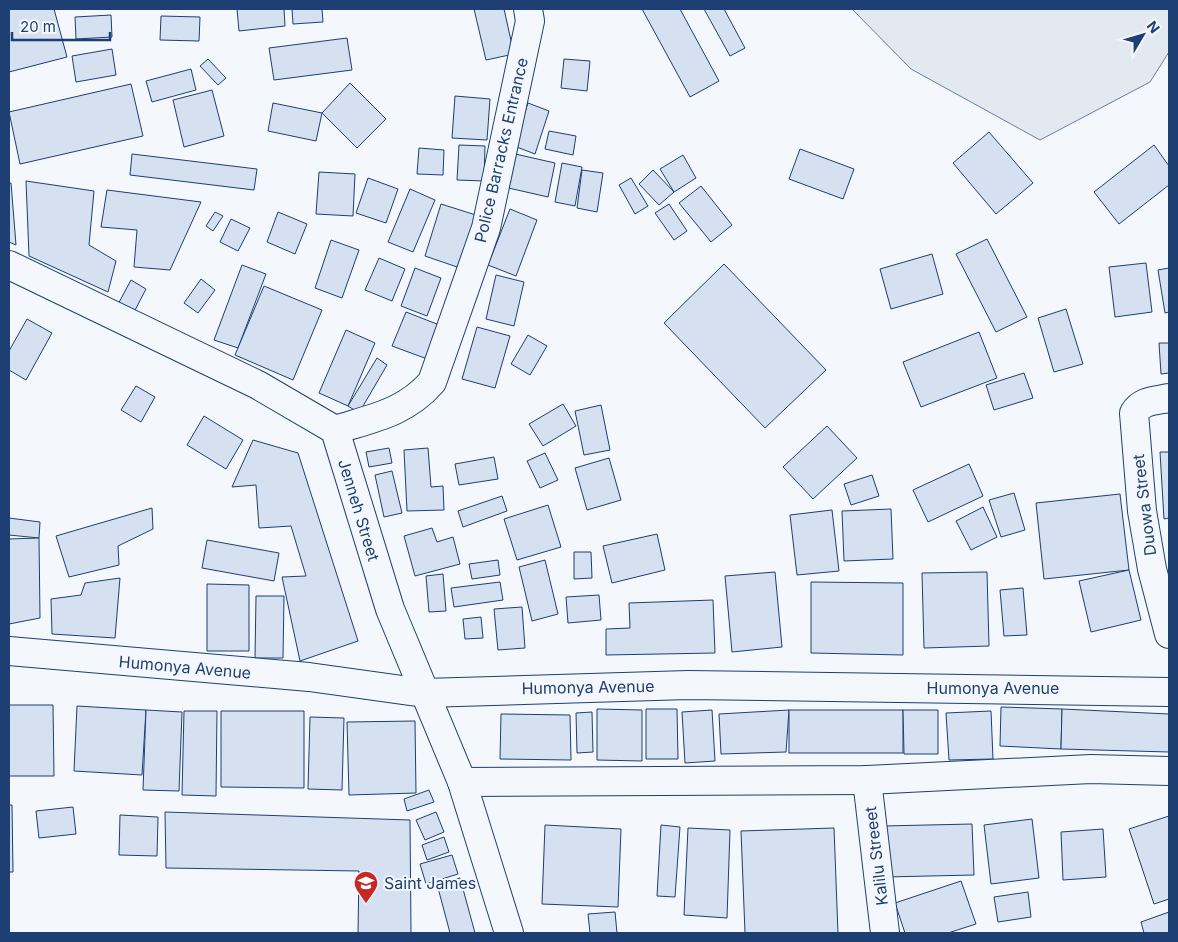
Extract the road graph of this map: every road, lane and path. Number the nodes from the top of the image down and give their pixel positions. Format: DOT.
graph roads {
  1 [pos="528,9"];
  2 [pos="9,265"];
  3 [pos="1169,398"];
  4 [pos="335,430"];
  5 [pos="1169,634"];
  6 [pos="9,651"];
  7 [pos="1169,692"];
  8 [pos="424,693"];
  9 [pos="1169,771"];
  10 [pos="867,780"];
  11 [pos="462,782"];
  12 [pos="509,933"];
  13 [pos="885,933"];
  1 -- 4 [label="street, Police Barracks Entrance"];
  2 -- 4 [label="street"];
  3 -- 5 [label="street, Duowa Street"];
  4 -- 8 [label="street, Jenneh Street"];
  6 -- 8 [label="street, Humonya Avenue"];
  7 -- 8 [label="street, Humonya Avenue"];
  8 -- 11 [label="street, Jenneh Street"];
  9 -- 10 [label="street"];
  10 -- 11 [label="street"];
  10 -- 13 [label="street, Kalilu Streeet"];
  11 -- 12 [label="street, Jenneh Street"];
}
